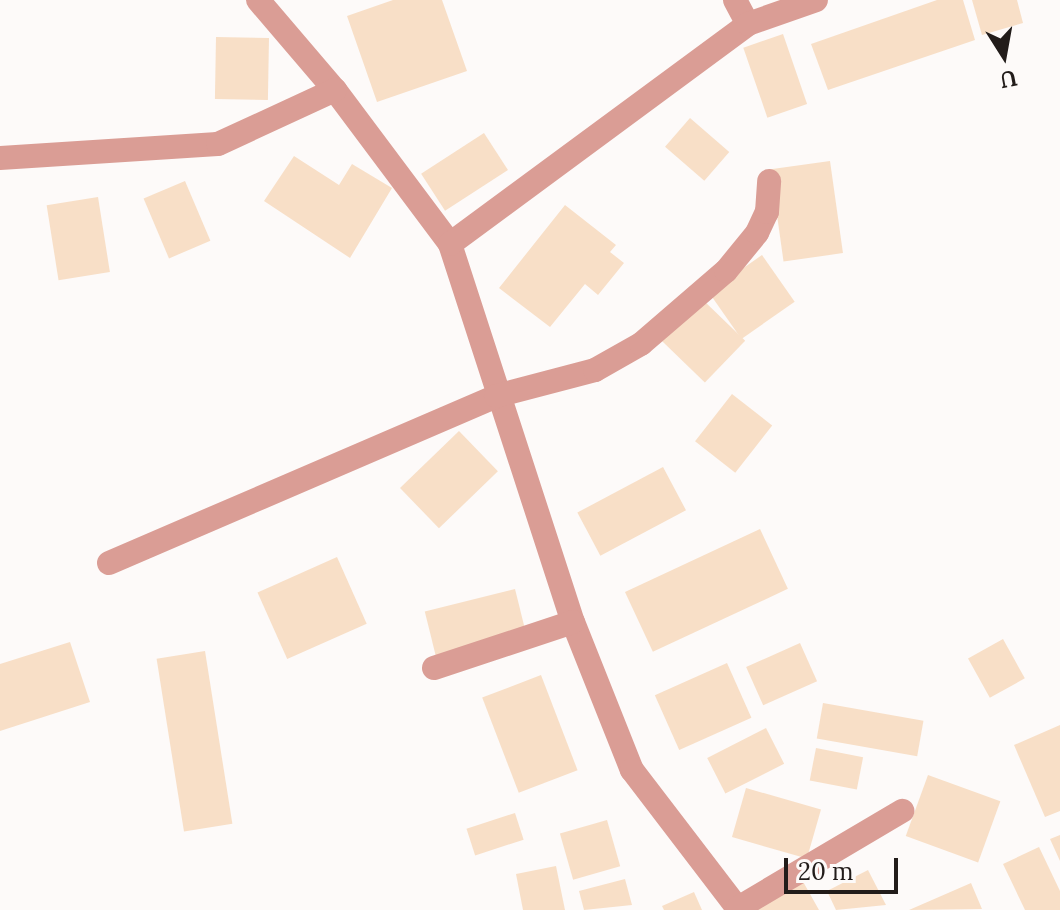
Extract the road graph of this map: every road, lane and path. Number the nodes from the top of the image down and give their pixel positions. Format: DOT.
graph roads {
  1 [pos="258,0"];
  2 [pos="735,0"];
  3 [pos="816,0"];
  4 [pos="748,24"];
  5 [pos="335,90"];
  6 [pos="0,158"];
  7 [pos="769,181"];
  8 [pos="450,244"];
  9 [pos="496,396"];
  10 [pos="109,563"];
  11 [pos="573,622"];
  12 [pos="434,668"];
  13 [pos="902,811"];
  14 [pos="738,909"];
  1 -- 5 [label="street"];
  2 -- 4 [label="street"];
  3 -- 4 [label="street"];
  4 -- 8 [label="street"];
  5 -- 6 [label="street"];
  5 -- 8 [label="street"];
  7 -- 9 [label="street"];
  8 -- 9 [label="street"];
  9 -- 10 [label="street"];
  9 -- 11 [label="street"];
  11 -- 12 [label="street"];
  11 -- 14 [label="street"];
  13 -- 14 [label="street"];
}
